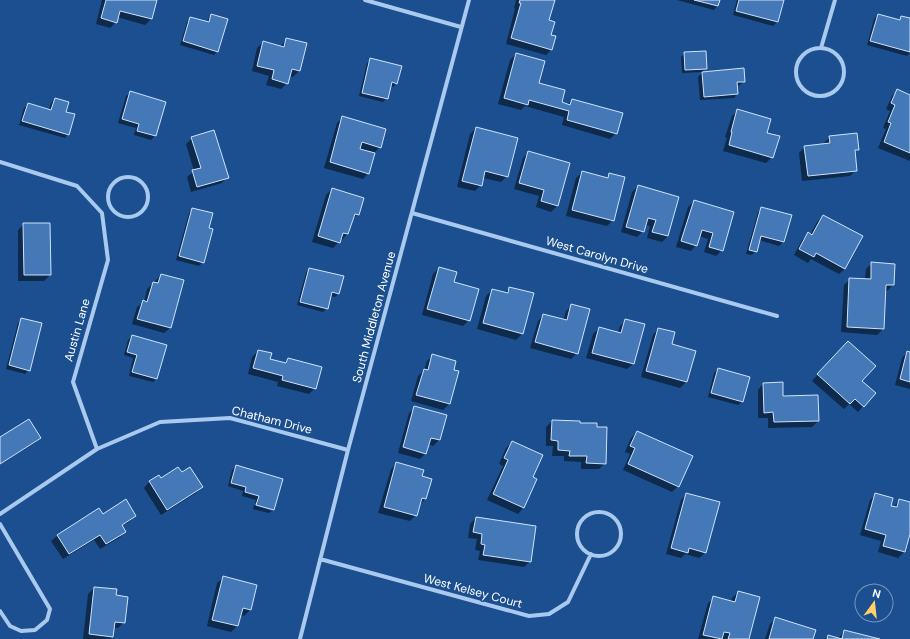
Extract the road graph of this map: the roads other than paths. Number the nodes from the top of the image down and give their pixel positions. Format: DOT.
graph roads {
  1 [pos="365,0"];
  2 [pos="469,0"];
  3 [pos="835,0"];
  4 [pos="461,27"];
  5 [pos="821,48"];
  6 [pos="0,162"];
  7 [pos="111,208"];
  8 [pos="102,213"];
  9 [pos="412,213"];
  10 [pos="777,316"];
  11 [pos="97,449"];
  12 [pos="348,450"];
  13 [pos="0,514"];
  14 [pos="0,524"];
  15 [pos="591,554"];
  16 [pos="320,559"];
  17 [pos="0,611"];
  18 [pos="300,639"];
  1 -- 4 [label="street"];
  2 -- 4 [label="street, South Middleton Avenue"];
  3 -- 5 [label="street"];
  4 -- 9 [label="street, South Middleton Avenue"];
  5 -- 5 [label="street"];
  6 -- 8 [label="street"];
  7 -- 7 [label="street"];
  7 -- 8 [label="street"];
  8 -- 11 [label="street, Austin Lane"];
  9 -- 10 [label="street, West Carolyn Drive"];
  9 -- 12 [label="street, South Middleton Avenue"];
  11 -- 12 [label="street, Chatham Drive"];
  11 -- 13 [label="street, Chatham Drive"];
  12 -- 16 [label="street, South Middleton Avenue"];
  14 -- 17 [label="street"];
  15 -- 15 [label="street"];
  15 -- 16 [label="street, West Kelsey Court"];
  16 -- 18 [label="street, South Middleton Avenue"];
}
